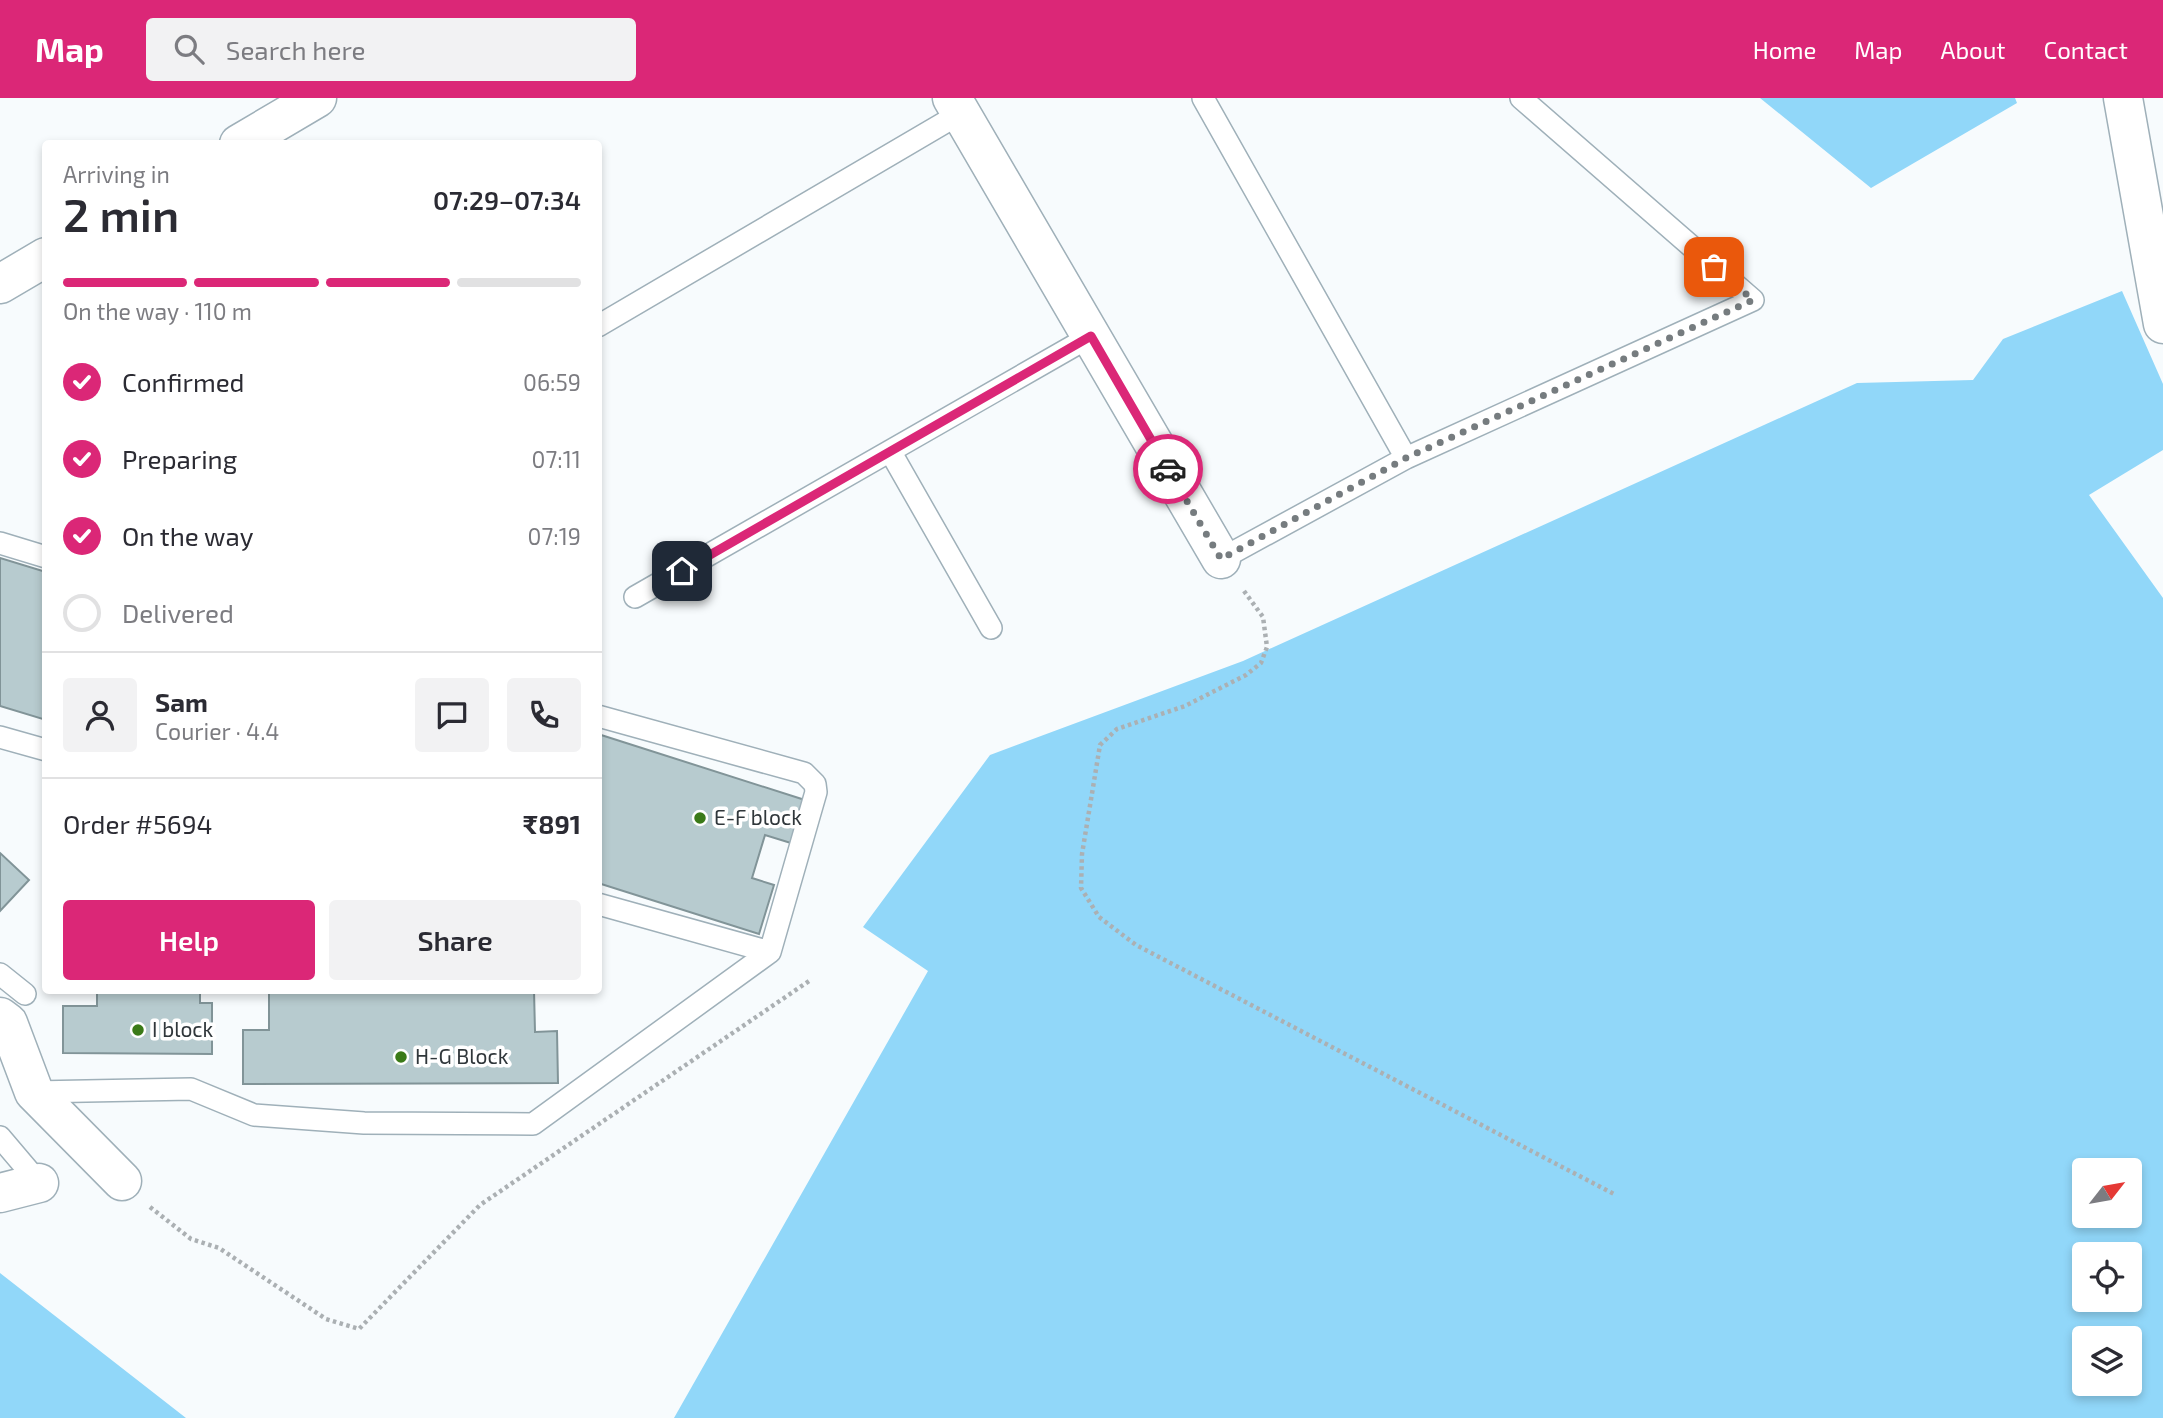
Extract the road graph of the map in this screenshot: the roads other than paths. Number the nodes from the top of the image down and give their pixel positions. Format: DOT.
graph roads {
  1 [pos="317,98"];
  2 [pos="1203,98"];
  3 [pos="1521,98"];
  4 [pos="2123,98"];
  5 [pos="957,105"];
  6 [pos="246,140"];
  7 [pos="42,259"];
  8 [pos="0,284"];
  9 [pos="602,324"];
  10 [pos="2163,324"];
  11 [pos="1091,336"];
  12 [pos="890,451"];
  13 [pos="1406,458"];
  14 [pos="0,543"];
  15 [pos="42,556"];
  16 [pos="1221,559"];
  17 [pos="635,597"];
  18 [pos="991,628"];
  19 [pos="602,717"];
  20 [pos="0,737"];
  21 [pos="42,749"];
  22 [pos="602,905"];
  23 [pos="770,952"];
  24 [pos="0,974"];
  25 [pos="12,1005"];
  26 [pos="34,1092"];
  27 [pos="0,1137"];
  28 [pos="122,1181"];
  29 [pos="39,1183"];
  30 [pos="0,1193"];
  1 -- 6 [label="street"];
  2 -- 13 [label="lane"];
  3 -- 13 [label="lane"];
  4 -- 10 [label="street"];
  5 -- 9 [label="lane"];
  5 -- 11 [label="street"];
  7 -- 8 [label="street"];
  11 -- 12 [label="lane"];
  11 -- 16 [label="street"];
  12 -- 17 [label="lane"];
  12 -- 18 [label="lane"];
  13 -- 16 [label="lane"];
  14 -- 15 [label="lane"];
  19 -- 23 [label="lane"];
  20 -- 21 [label="lane"];
  22 -- 23 [label="lane"];
  23 -- 26 [label="lane"];
  24 -- 25 [label="lane"];
  25 -- 26 [label="street"];
  26 -- 28 [label="street"];
  27 -- 29 [label="lane"];
  29 -- 30 [label="street"];
}
